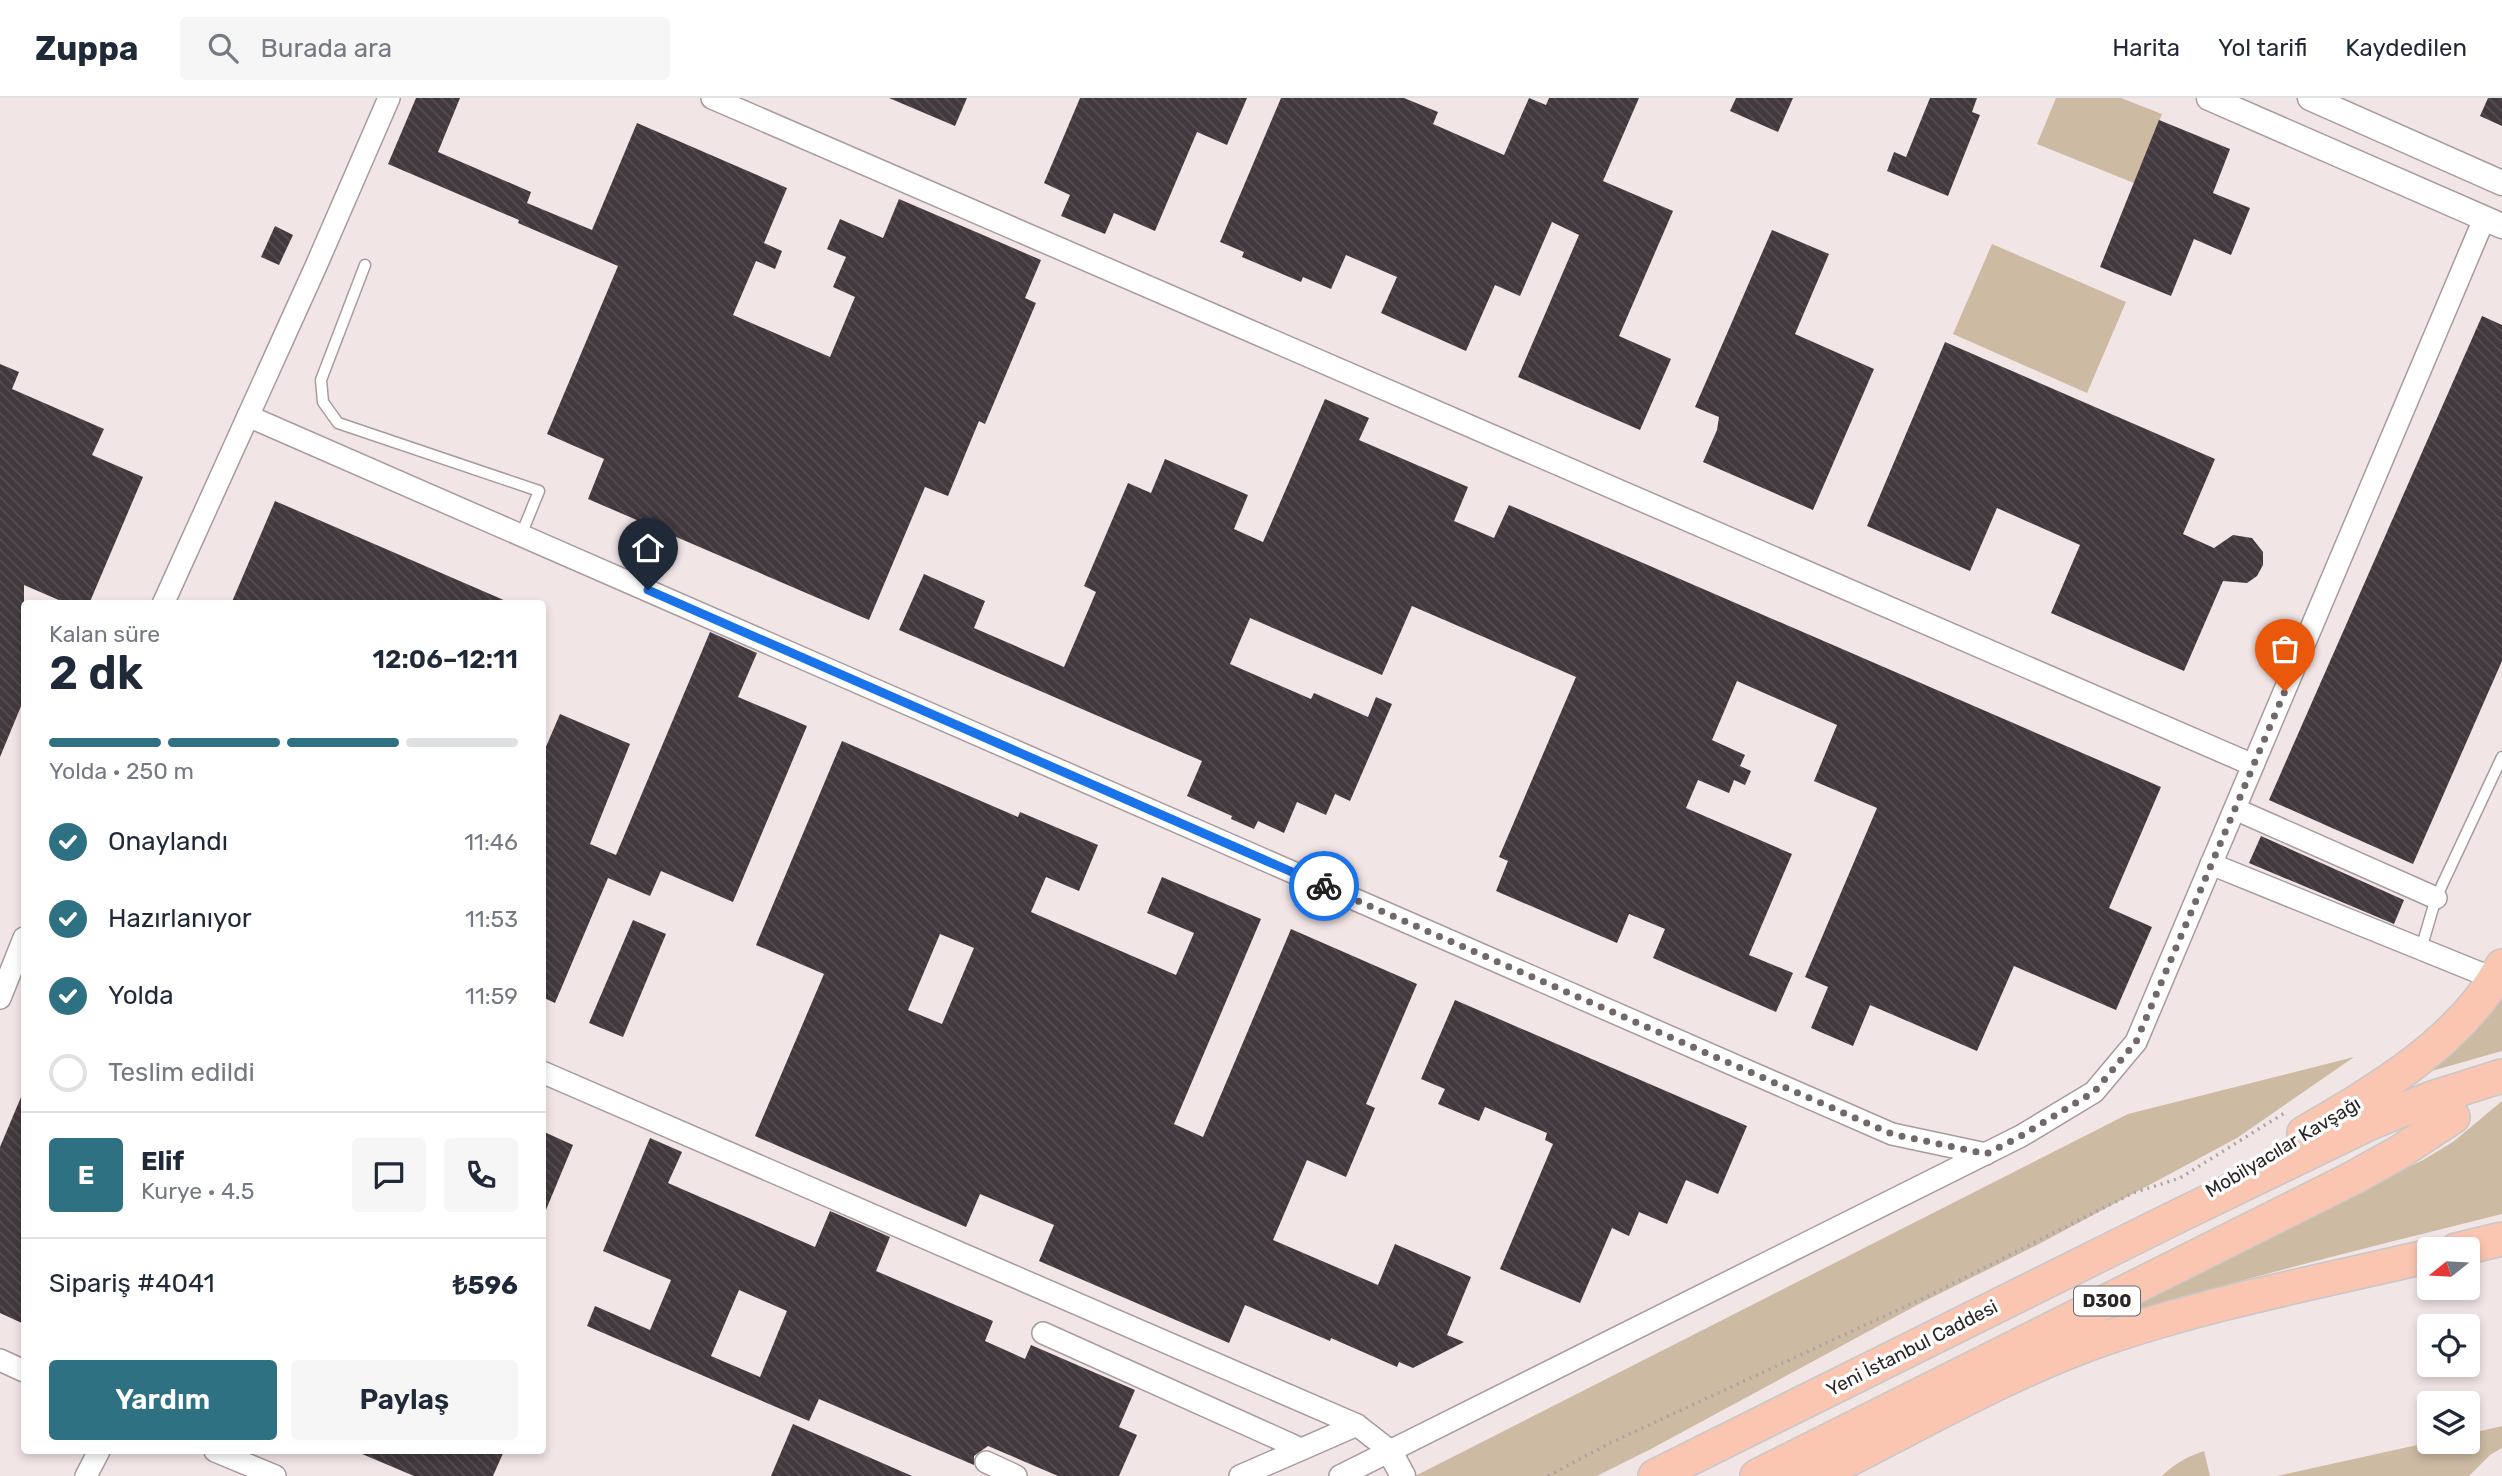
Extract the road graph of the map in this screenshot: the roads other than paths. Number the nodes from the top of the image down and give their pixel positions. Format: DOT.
graph roads {
  1 [pos="389,98"];
  2 [pos="712,98"];
  3 [pos="2209,98"];
  4 [pos="2310,98"];
  5 [pos="2502,183"];
  6 [pos="2493,222"];
  7 [pos="365,265"];
  8 [pos="248,416"];
  9 [pos="521,535"];
  10 [pos="165,600"];
  11 [pos="2502,757"];
  12 [pos="2253,765"];
  13 [pos="2235,809"];
  14 [pos="2211,864"];
  15 [pos="2436,898"];
  16 [pos="21,946"];
  17 [pos="2421,949"];
  18 [pos="2498,973"];
  19 [pos="0,998"];
  20 [pos="546,1074"];
  21 [pos="2492,1080"];
  22 [pos="2453,1117"];
  23 [pos="1986,1154"];
  24 [pos="2169,1220"];
  25 [pos="2417,1259"];
  26 [pos="1044,1332"];
  27 [pos="0,1360"];
  28 [pos="21,1370"];
  29 [pos="1357,1425"];
  30 [pos="1301,1449"];
  31 [pos="1389,1450"];
  32 [pos="97,1454"];
  33 [pos="222,1454"];
  34 [pos="986,1462"];
  35 [pos="86,1476"];
  36 [pos="275,1476"];
  37 [pos="1016,1476"];
  38 [pos="1240,1476"];
  39 [pos="1340,1476"];
  40 [pos="1389,1476"];
  41 [pos="1403,1476"];
  42 [pos="1655,1476"];
  43 [pos="1757,1476"];
  44 [pos="1805,1476"];
  1 -- 8 [label="street"];
  2 -- 12 [label="street"];
  3 -- 6 [label="street"];
  4 -- 5 [label="street"];
  6 -- 12 [label="street"];
  7 -- 9 [label="lane"];
  8 -- 9 [label="street"];
  8 -- 10 [label="street"];
  9 -- 23 [label="street"];
  11 -- 15 [label="lane"];
  12 -- 13 [label="street"];
  13 -- 14 [label="street"];
  13 -- 15 [label="street"];
  14 -- 17 [label="street"];
  14 -- 23 [label="street"];
  15 -- 17 [label="lane"];
  16 -- 19 [label="street"];
  17 -- 18 [label="street"];
  18 -- 24 [label="highway, Mobilyacılar Kavşağı / D300"];
  20 -- 29 [label="street"];
  21 -- 24 [label="highway, Mobilyacılar Kavşağı"];
  22 -- 43 [label="highway, D300"];
  23 -- 31 [label="street"];
  24 -- 42 [label="highway, Yeni İstanbul Caddesi / D300"];
  25 -- 44 [label="highway"];
  26 -- 30 [label="street"];
  27 -- 28 [label="street"];
  29 -- 30 [label="street"];
  29 -- 31 [label="street"];
  30 -- 38 [label="street"];
  31 -- 39 [label="street"];
  31 -- 40 [label="street"];
  31 -- 41 [label="street"];
  32 -- 35 [label="street"];
  33 -- 36 [label="street"];
  34 -- 37 [label="street"];
}
